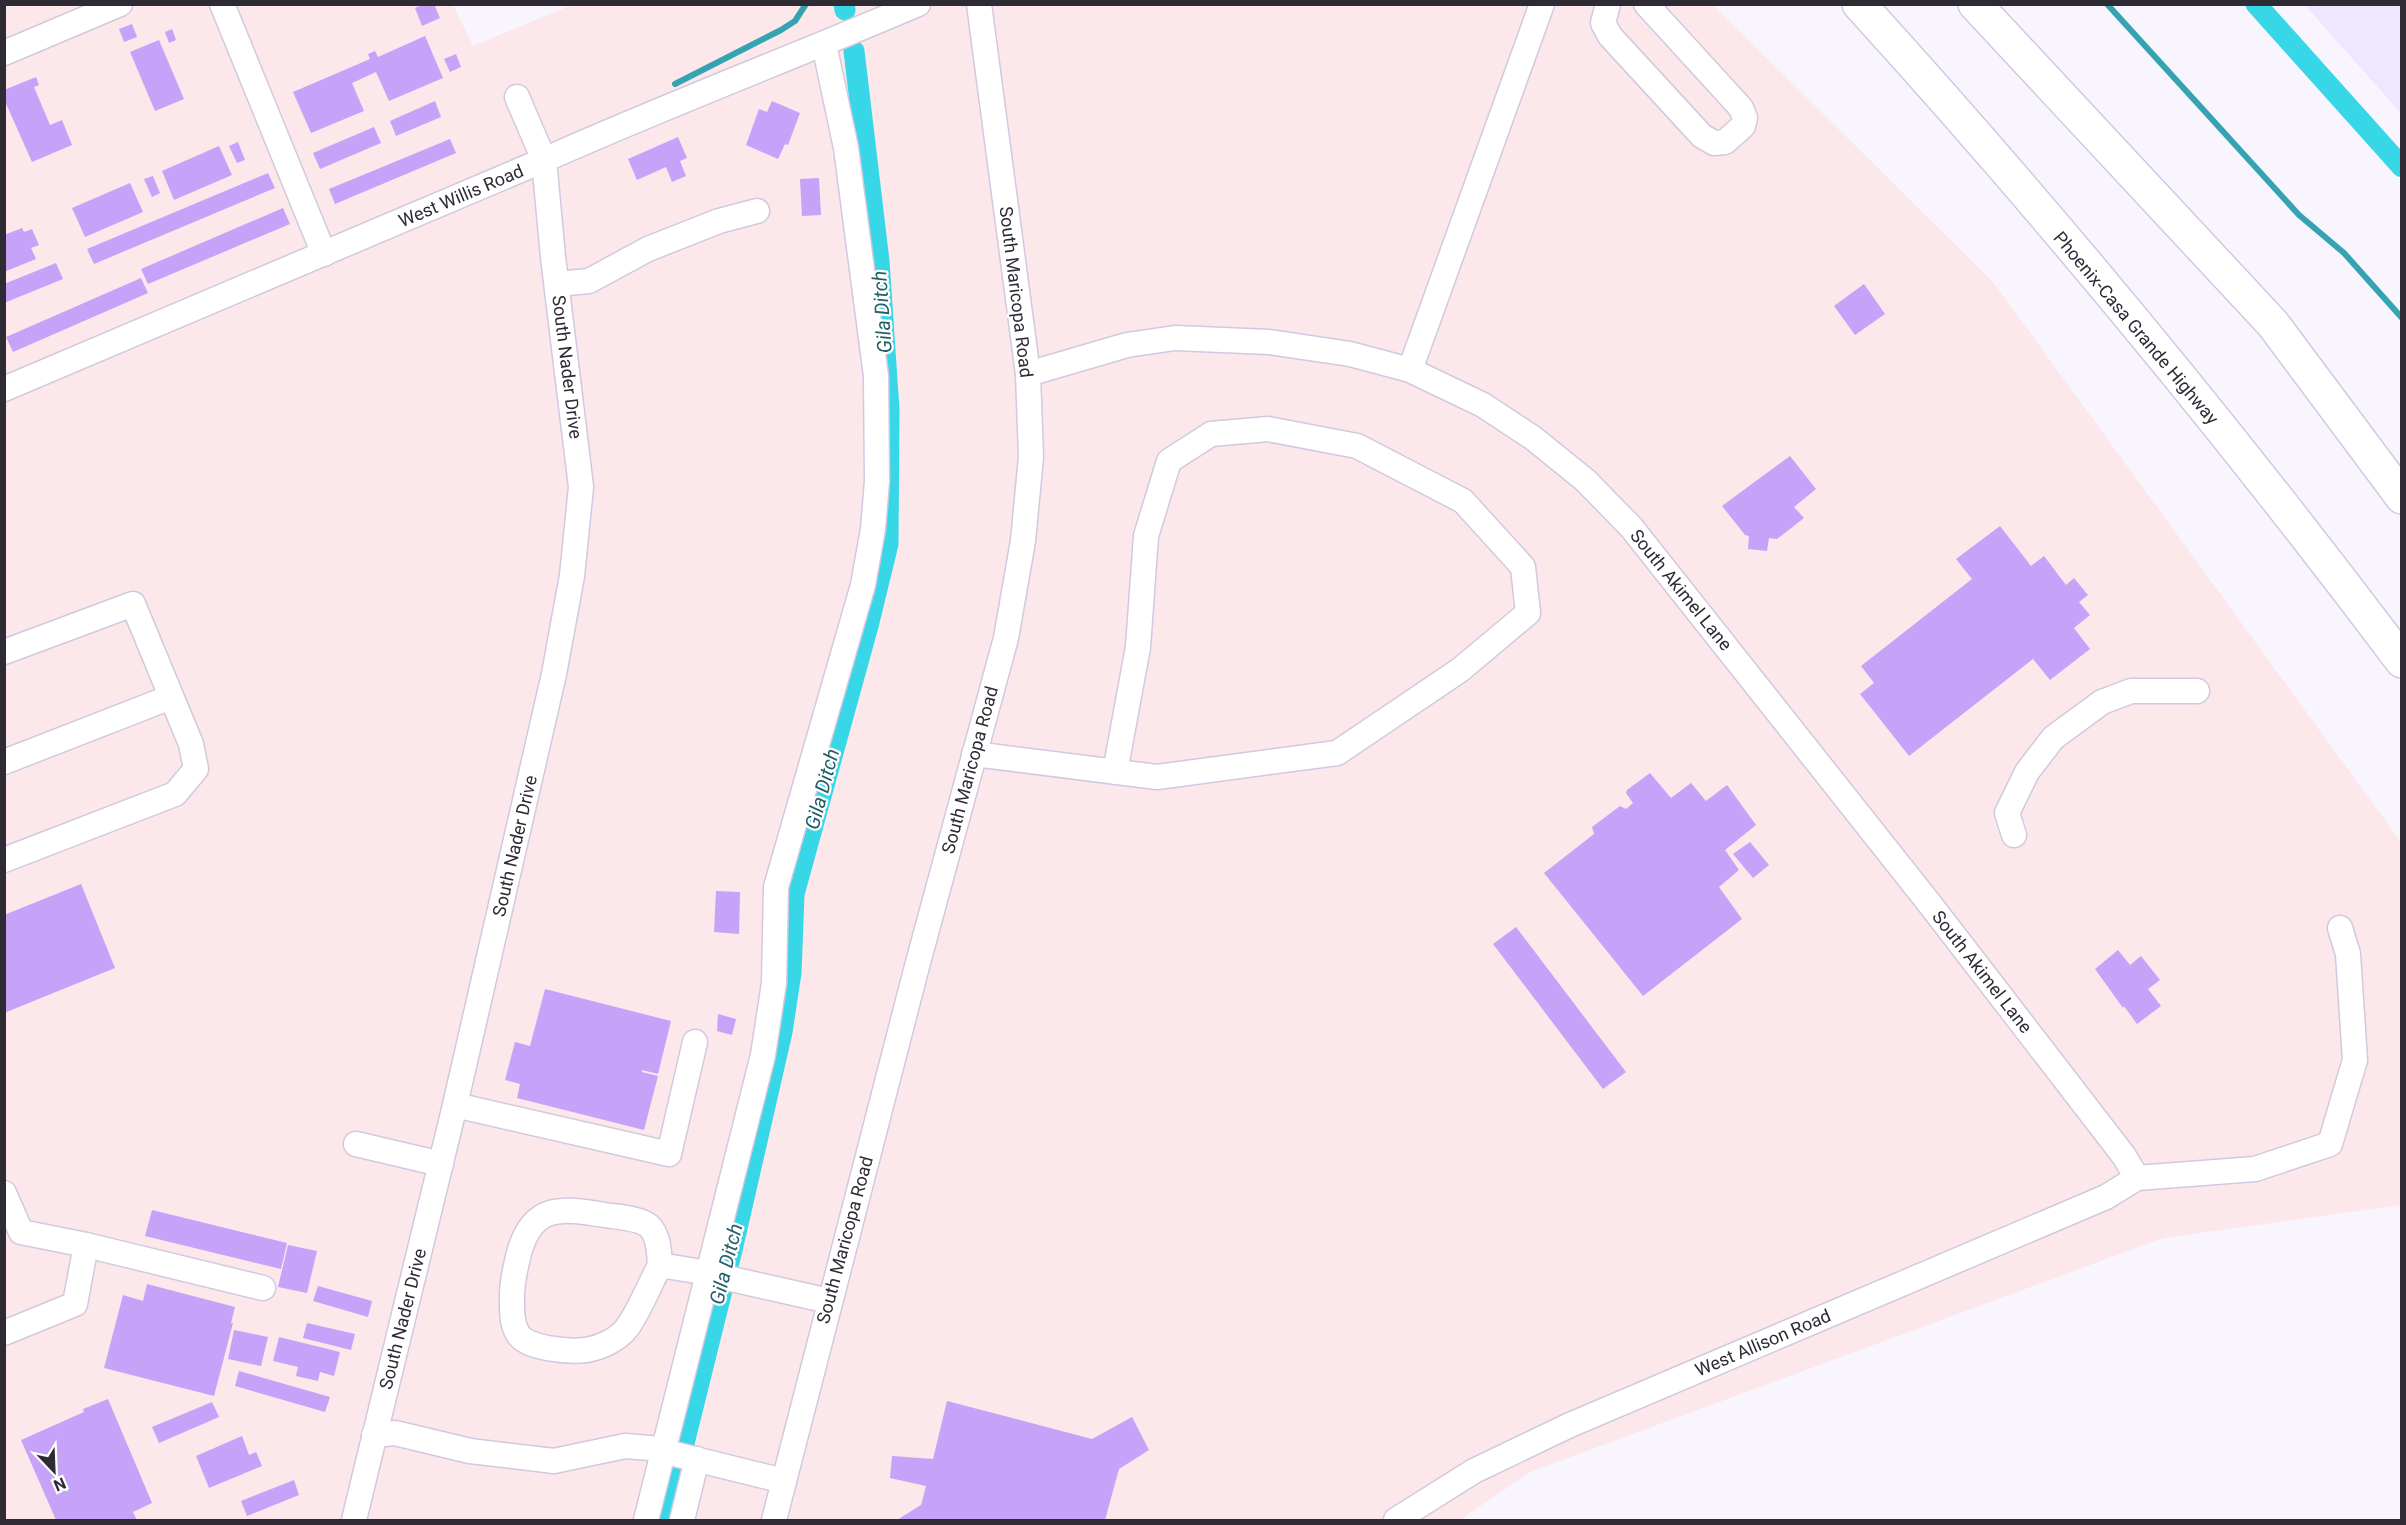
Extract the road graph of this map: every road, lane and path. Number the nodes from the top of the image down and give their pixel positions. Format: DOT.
graph roads {
  1 [pos="120,4"];
  2 [pos="222,4"];
  3 [pos="918,4"];
  4 [pos="979,4"];
  5 [pos="1542,4"];
  6 [pos="1608,4"];
  7 [pos="1646,4"];
  8 [pos="1859,4"];
  9 [pos="1975,4"];
  10 [pos="824,44"];
  11 [pos="4,53"];
  12 [pos="517,97"];
  13 [pos="544,160"];
  14 [pos="757,211"];
  15 [pos="324,254"];
  16 [pos="556,284"];
  17 [pos="1410,370"];
  18 [pos="1028,374"];
  19 [pos="4,389"];
  20 [pos="2402,497"];
  21 [pos="4,652"];
  22 [pos="2402,661"];
  23 [pos="2197,691"];
  24 [pos="171,697"];
  25 [pos="974,754"];
  26 [pos="4,762"];
  27 [pos="1115,772"];
  28 [pos="2014,835"];
  29 [pos="4,860"];
  30 [pos="2340,928"];
  31 [pos="695,1042"];
  32 [pos="455,1105"];
  33 [pos="356,1143"];
  34 [pos="441,1164"];
  35 [pos="2137,1178"];
  36 [pos="4,1193"];
  37 [pos="86,1245"];
  38 [pos="660,1265"];
  39 [pos="708,1274"];
  40 [pos="263,1288"];
  41 [pos="829,1301"];
  42 [pos="4,1333"];
  43 [pos="374,1436"];
  44 [pos="665,1452"];
  45 [pos="697,1459"];
  46 [pos="784,1480"];
  47 [pos="354,1521"];
  48 [pos="646,1521"];
  49 [pos="682,1521"];
  50 [pos="774,1521"];
  51 [pos="1396,1521"];
  1 -- 11 [label="street"];
  2 -- 15 [label="street"];
  3 -- 10 [label="street, West Willis Road"];
  4 -- 18 [label="street, South Maricopa Road"];
  5 -- 17 [label="street"];
  6 -- 7 [label="street"];
  8 -- 22 [label="highway, Phoenix-Casa Grande Highway"];
  9 -- 20 [label="highway"];
  10 -- 13 [label="street, West Willis Road"];
  10 -- 39 [label="street"];
  12 -- 13 [label="street, South Nader Drive"];
  13 -- 15 [label="street, West Willis Road"];
  13 -- 16 [label="street, South Nader Drive"];
  14 -- 16 [label="street"];
  15 -- 19 [label="street, West Willis Road"];
  16 -- 32 [label="street, South Nader Drive"];
  17 -- 18 [label="street, South Akimel Lane"];
  17 -- 35 [label="street, South Akimel Lane"];
  18 -- 25 [label="street, South Maricopa Road"];
  21 -- 24 [label="street"];
  23 -- 28 [label="street"];
  24 -- 26 [label="street"];
  24 -- 29 [label="street"];
  25 -- 27 [label="street"];
  25 -- 41 [label="street, South Maricopa Road"];
  27 -- 27 [label="street"];
  30 -- 35 [label="street"];
  31 -- 32 [label="street"];
  32 -- 34 [label="street, South Nader Drive"];
  33 -- 34 [label="street"];
  34 -- 43 [label="street, South Nader Drive"];
  35 -- 51 [label="street, West Allison Road"];
  36 -- 37 [label="street"];
  37 -- 40 [label="street"];
  37 -- 42 [label="street"];
  38 -- 38 [label="street"];
  38 -- 39 [label="street"];
  39 -- 41 [label="street"];
  39 -- 44 [label="street"];
  41 -- 46 [label="street, South Maricopa Road"];
  43 -- 44 [label="street"];
  43 -- 47 [label="street, South Nader Drive"];
  44 -- 45 [label="street"];
  44 -- 48 [label="street"];
  45 -- 46 [label="street"];
  45 -- 49 [label="street"];
  46 -- 50 [label="street, South Maricopa Road"];
}
